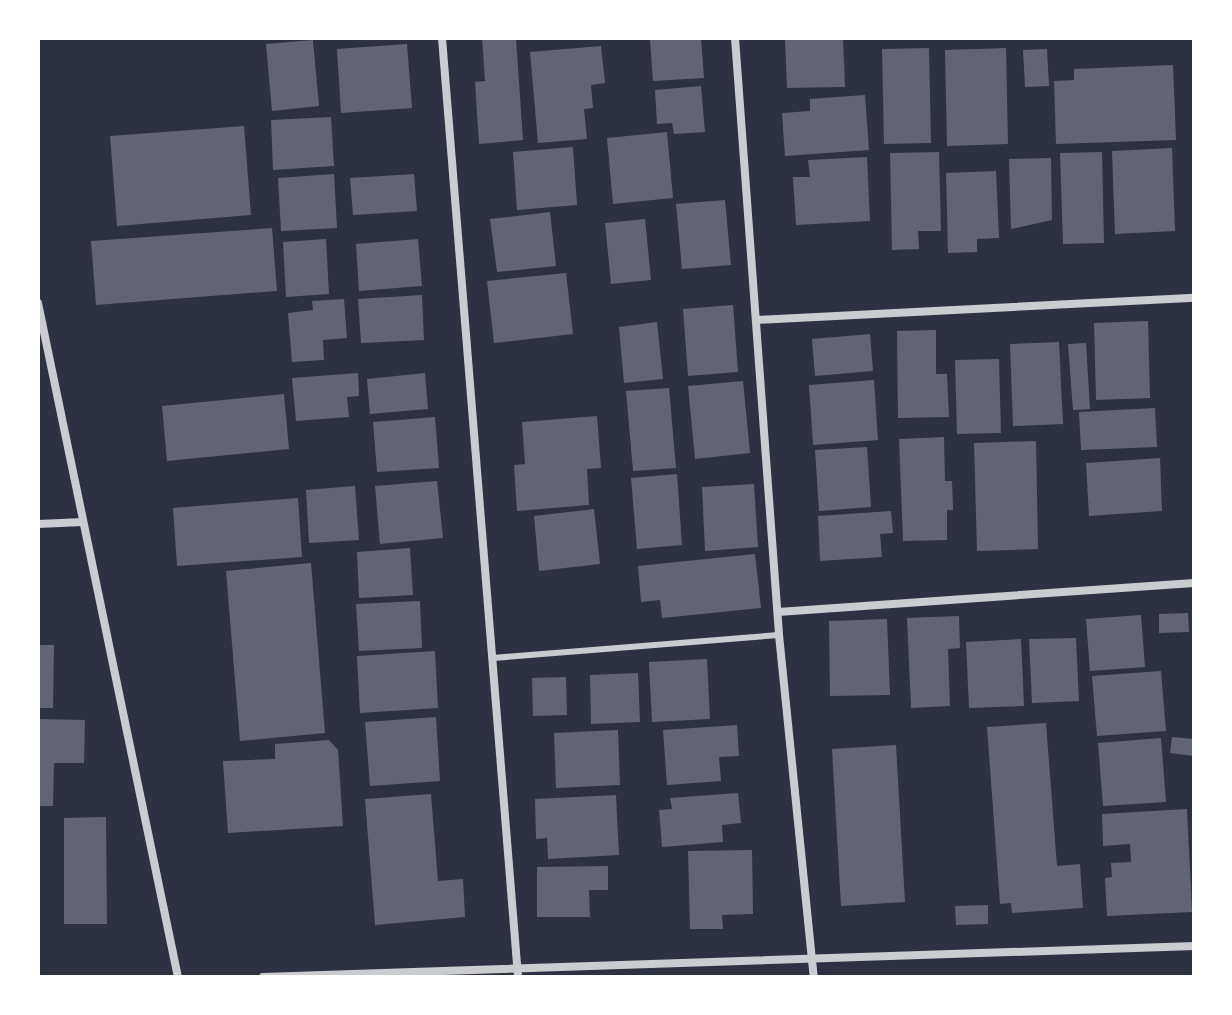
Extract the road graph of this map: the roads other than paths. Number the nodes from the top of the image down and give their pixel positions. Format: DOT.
graph roads {
  1 [pos="442,38"];
  2 [pos="735,38"];
  3 [pos="1194,298"];
  4 [pos="38,303"];
  5 [pos="756,320"];
  6 [pos="83,522"];
  7 [pos="38,524"];
  8 [pos="1194,583"];
  9 [pos="778,612"];
  10 [pos="779,635"];
  11 [pos="493,658"];
  12 [pos="1194,946"];
  13 [pos="813,957"];
  14 [pos="518,966"];
  15 [pos="178,977"];
  16 [pos="263,977"];
  17 [pos="518,977"];
  18 [pos="814,977"];
  1 -- 11 [label="street"];
  2 -- 5 [label="street"];
  3 -- 5 [label="street"];
  4 -- 6 [label="street"];
  5 -- 9 [label="street"];
  6 -- 7 [label="street"];
  6 -- 15 [label="street"];
  8 -- 9 [label="street"];
  9 -- 10 [label="street"];
  10 -- 11 [label="lane"];
  10 -- 13 [label="street"];
  11 -- 14 [label="street"];
  12 -- 13 [label="street"];
  13 -- 14 [label="street"];
  13 -- 18 [label="street"];
  14 -- 16 [label="street"];
  14 -- 17 [label="street"];
}
